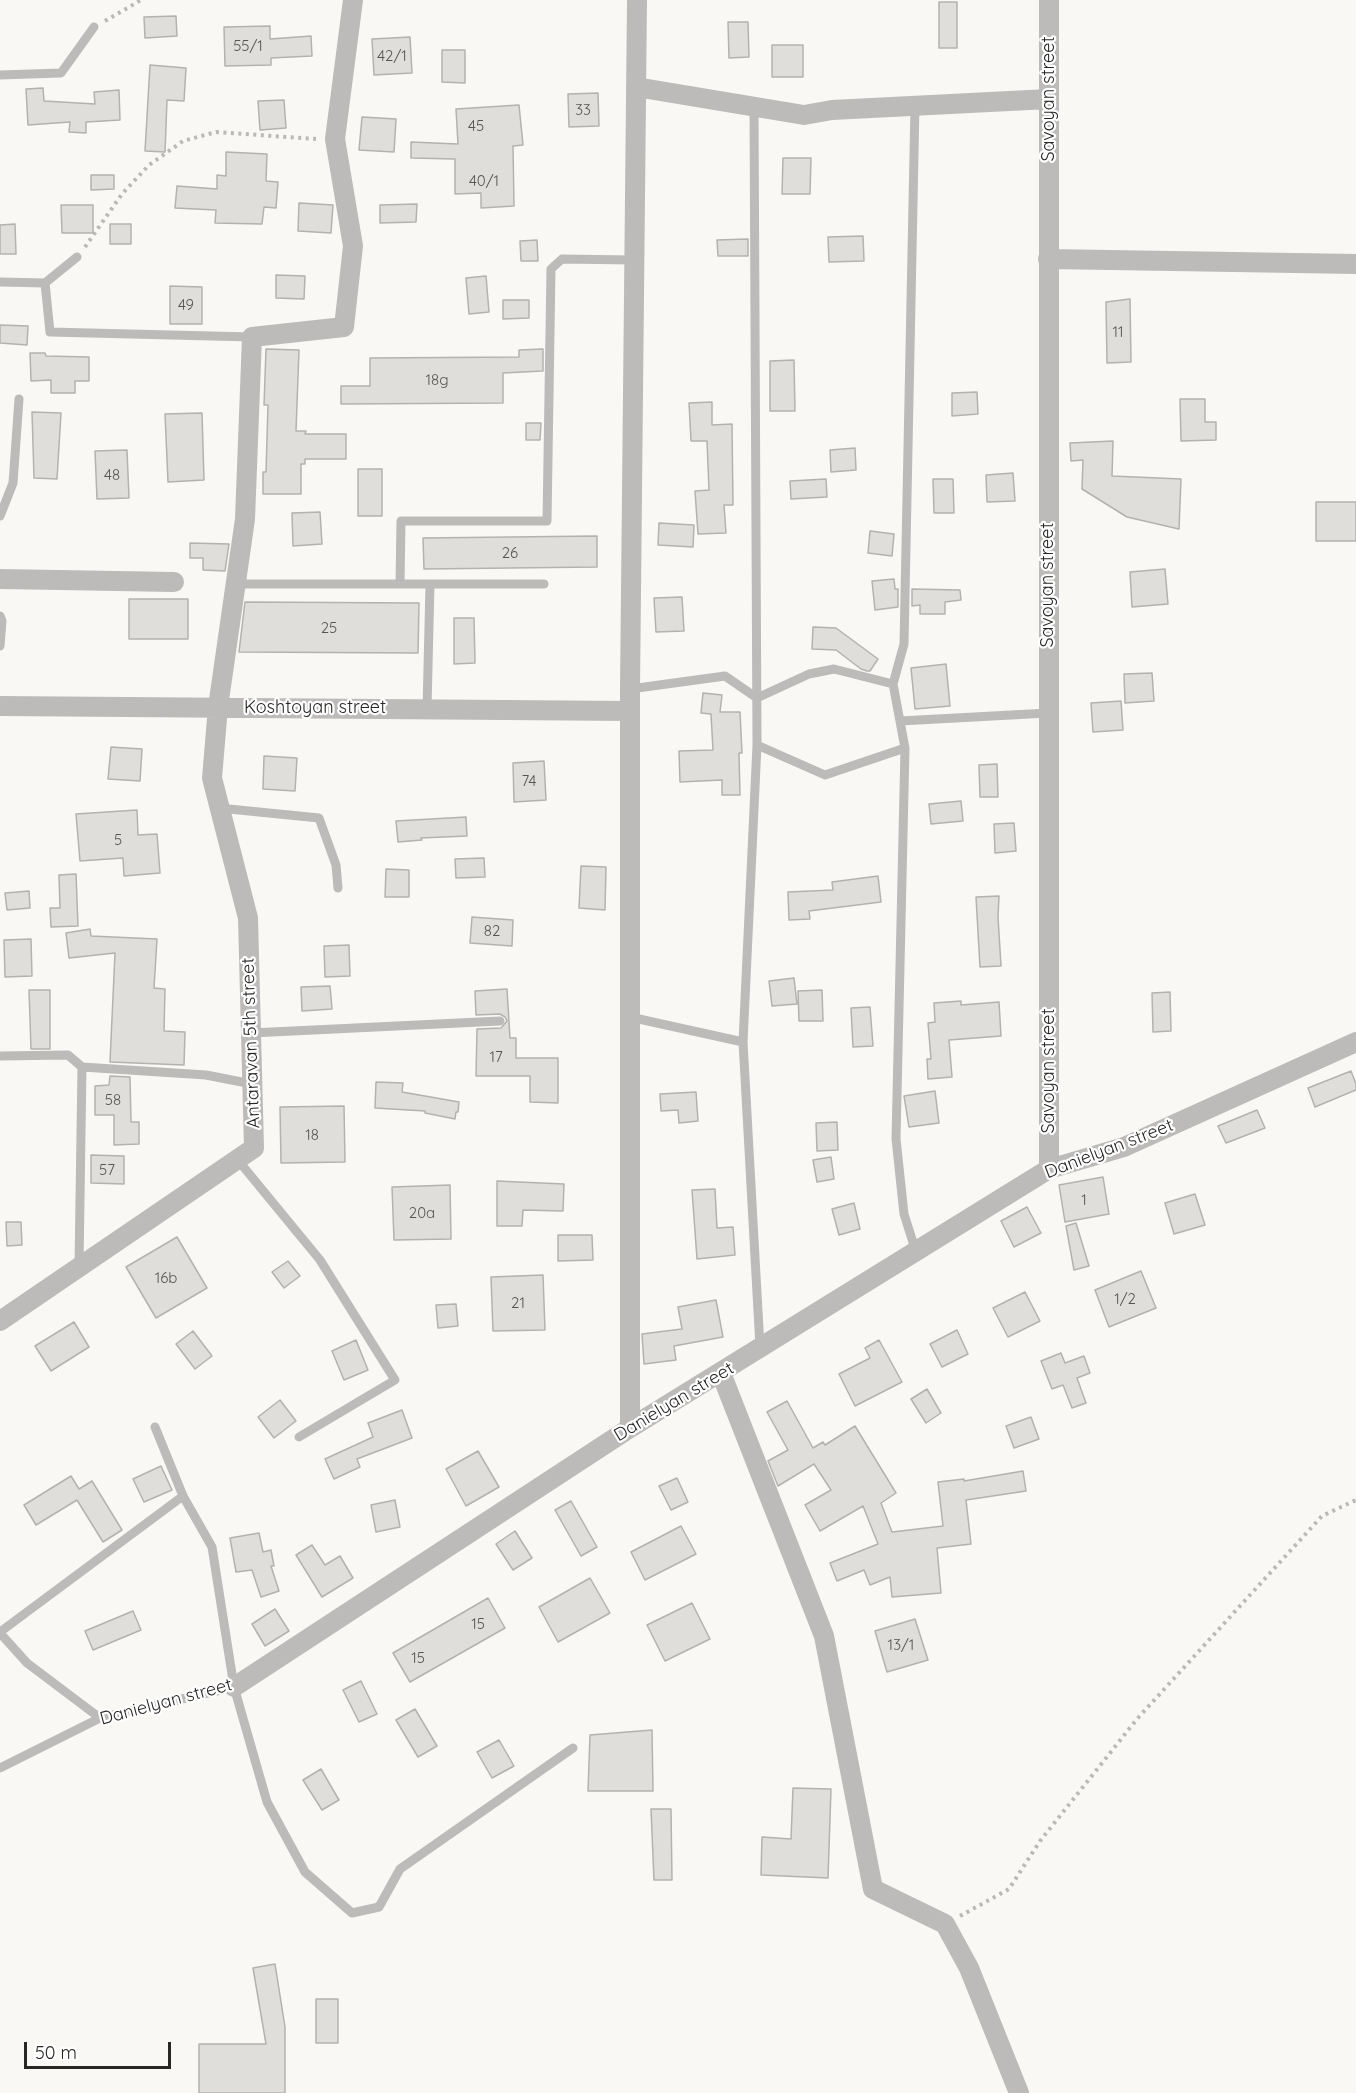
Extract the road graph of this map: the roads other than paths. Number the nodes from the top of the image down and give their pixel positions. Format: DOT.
graph roads {
  1 [pos="353,0"];
  2 [pos="637,0"];
  3 [pos="1049,0"];
  4 [pos="94,27"];
  5 [pos="0,75"];
  6 [pos="636,87"];
  7 [pos="1049,99"];
  8 [pos="915,105"];
  9 [pos="754,107"];
  10 [pos="77,257"];
  11 [pos="1048,259"];
  12 [pos="634,260"];
  13 [pos="1356,264"];
  14 [pos="0,282"];
  15 [pos="45,283"];
  16 [pos="252,337"];
  17 [pos="19,399"];
  18 [pos="0,516"];
  19 [pos="0,579"];
  20 [pos="174,582"];
  21 [pos="236,584"];
  22 [pos="400,584"];
  23 [pos="430,584"];
  24 [pos="544,584"];
  25 [pos="0,616"];
  26 [pos="0,646"];
  27 [pos="893,684"];
  28 [pos="630,688"];
  29 [pos="757,698"];
  30 [pos="0,706"];
  31 [pos="218,707"];
  32 [pos="427,709"];
  33 [pos="630,711"];
  34 [pos="1048,713"];
  35 [pos="900,721"];
  36 [pos="757,745"];
  37 [pos="905,748"];
  38 [pos="219,808"];
  39 [pos="338,888"];
  40 [pos="630,1017"];
  41 [pos="500,1021"];
  42 [pos="251,1033"];
  43 [pos="743,1042"];
  44 [pos="1356,1042"];
  45 [pos="0,1056"];
  46 [pos="82,1067"];
  47 [pos="252,1084"];
  48 [pos="237,1160"];
  49 [pos="1049,1169"];
  50 [pos="916,1252"];
  51 [pos="79,1267"];
  52 [pos="0,1321"];
  53 [pos="760,1349"];
  54 [pos="721,1373"];
  55 [pos="154,1427"];
  56 [pos="630,1428"];
  57 [pos="299,1437"];
  58 [pos="183,1496"];
  59 [pos="0,1632"];
  60 [pos="234,1687"];
  61 [pos="100,1718"];
  62 [pos="573,1748"];
  63 [pos="0,1768"];
  64 [pos="1019,2093"];
  1 -- 16 [label="street"];
  2 -- 6 [label="street"];
  3 -- 7 [label="street, Savoyan street"];
  4 -- 5 [label="lane"];
  6 -- 9 [label="street"];
  6 -- 12 [label="street"];
  7 -- 8 [label="street"];
  7 -- 11 [label="street, Savoyan street"];
  8 -- 9 [label="street"];
  8 -- 27 [label="lane"];
  9 -- 29 [label="lane"];
  10 -- 15 [label="lane"];
  11 -- 13 [label="street"];
  11 -- 34 [label="street, Savoyan street"];
  12 -- 22 [label="lane"];
  12 -- 28 [label="street"];
  14 -- 15 [label="lane"];
  15 -- 16 [label="lane"];
  16 -- 21 [label="street, Antaravan 5th street"];
  17 -- 18 [label="lane"];
  19 -- 20 [label="street"];
  21 -- 22 [label="lane"];
  21 -- 31 [label="street, Antaravan 5th street"];
  22 -- 23 [label="lane"];
  23 -- 24 [label="lane"];
  23 -- 32 [label="lane"];
  25 -- 26 [label="lane"];
  27 -- 29 [label="lane"];
  27 -- 35 [label="lane"];
  28 -- 29 [label="lane"];
  28 -- 33 [label="street"];
  29 -- 36 [label="lane"];
  30 -- 31 [label="street, Koshtoyan street"];
  31 -- 32 [label="street, Koshtoyan street"];
  31 -- 38 [label="street, Antaravan 5th street"];
  32 -- 33 [label="street, Koshtoyan street"];
  33 -- 40 [label="street"];
  34 -- 35 [label="lane"];
  34 -- 49 [label="street, Savoyan street"];
  35 -- 37 [label="lane"];
  36 -- 37 [label="lane"];
  36 -- 43 [label="lane"];
  37 -- 50 [label="lane"];
  38 -- 39 [label="lane"];
  38 -- 42 [label="street, Antaravan 5th street"];
  40 -- 43 [label="lane"];
  40 -- 56 [label="street"];
  41 -- 42 [label="lane"];
  42 -- 47 [label="street, Antaravan 5th street"];
  43 -- 53 [label="lane"];
  44 -- 49 [label="street, Danielyan street"];
  45 -- 46 [label="lane"];
  46 -- 47 [label="lane"];
  46 -- 51 [label="lane"];
  47 -- 48 [label="street, Antaravan 5th street"];
  48 -- 51 [label="street, Antaravan 5th street"];
  48 -- 57 [label="lane"];
  49 -- 50 [label="street, Danielyan street"];
  50 -- 53 [label="street, Danielyan street"];
  51 -- 52 [label="street, Antaravan 5th street"];
  53 -- 54 [label="street, Danielyan street"];
  54 -- 56 [label="street, Danielyan street"];
  54 -- 64 [label="street"];
  55 -- 58 [label="lane"];
  56 -- 60 [label="street, Danielyan street"];
  58 -- 59 [label="lane"];
  58 -- 60 [label="lane"];
  59 -- 61 [label="lane"];
  60 -- 61 [label="lane, Danielyan street"];
  60 -- 62 [label="lane"];
  61 -- 63 [label="lane, Danielyan street"];
}
